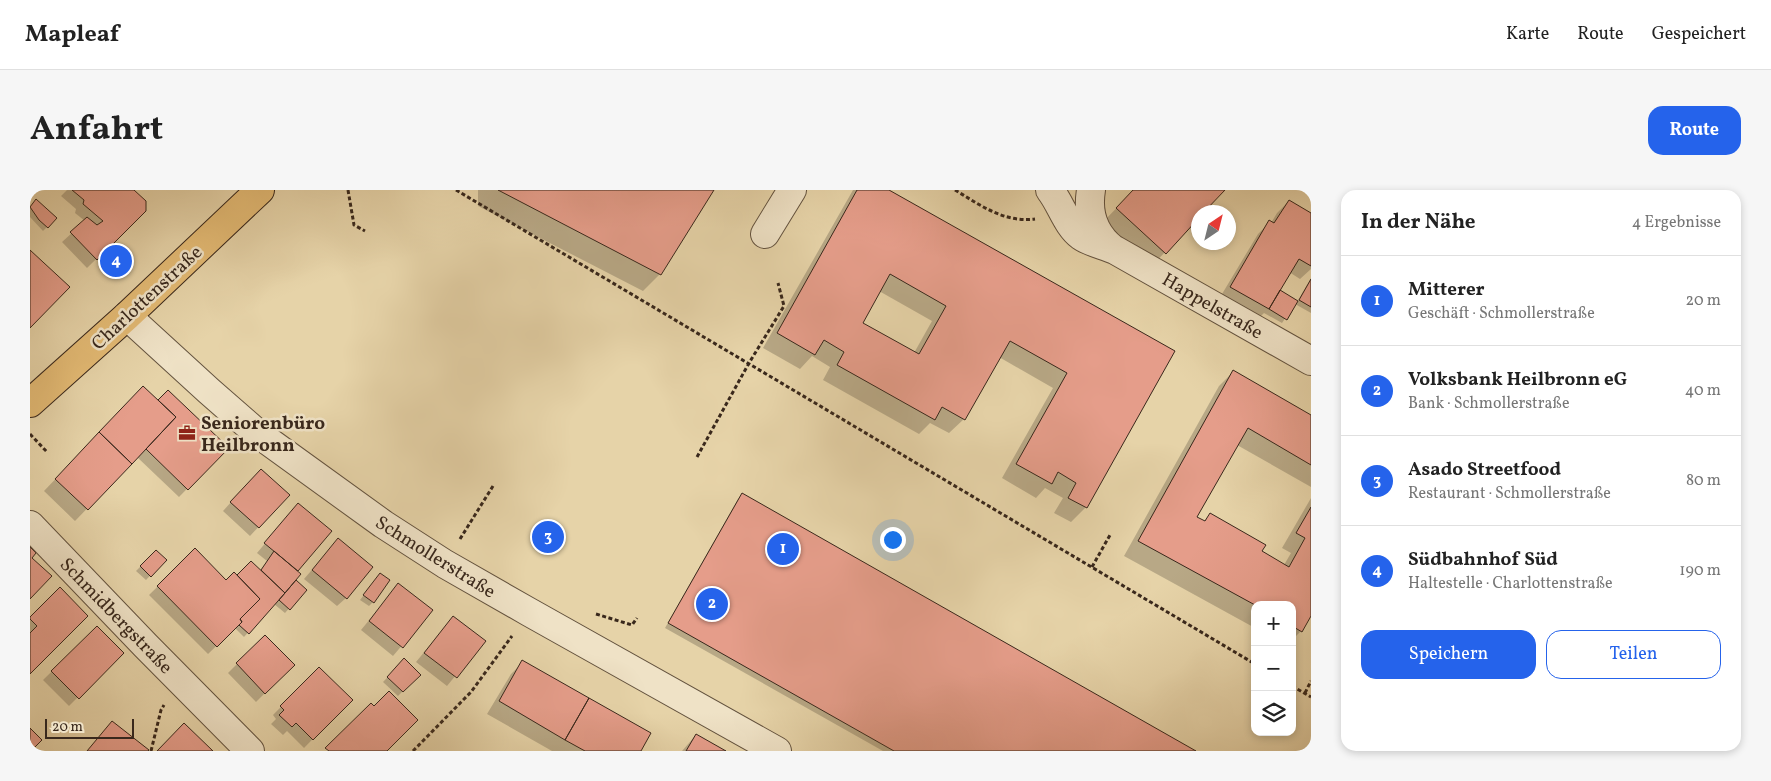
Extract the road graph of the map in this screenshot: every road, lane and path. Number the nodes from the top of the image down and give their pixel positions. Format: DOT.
graph roads {
  1 [pos="260,190"];
  2 [pos="348,190"];
  3 [pos="456,190"];
  4 [pos="792,190"];
  5 [pos="955,190"];
  6 [pos="1091,190"];
  7 [pos="1057,201"];
  8 [pos="365,231"];
  9 [pos="765,234"];
  10 [pos="1115,250"];
  11 [pos="778,283"];
  12 [pos="127,316"];
  13 [pos="1311,361"];
  14 [pos="749,363"];
  15 [pos="30,403"];
  16 [pos="30,434"];
  17 [pos="47,452"];
  18 [pos="697,457"];
  19 [pos="493,486"];
  20 [pos="30,525"];
  21 [pos="1110,535"];
  22 [pos="445,564"];
  23 [pos="1092,567"];
  24 [pos="528,612"];
  25 [pos="1251,662"];
  26 [pos="1311,681"];
  27 [pos="184,684"];
  28 [pos="1296,688"];
  29 [pos="1305,693"];
  30 [pos="1311,697"];
  31 [pos="151,751"];
  32 [pos="250,751"];
  33 [pos="413,751"];
  34 [pos="777,751"];
  1 -- 12 [label="main road, Charlottenstraße"];
  2 -- 8 [label="path"];
  3 -- 14 [label="path"];
  4 -- 9 [label="street"];
  5 -- 7 [label="path"];
  6 -- 10 [label="street, Happelstraße"];
  7 -- 10 [label="street, Happelstraße"];
  10 -- 13 [label="street, Happelstraße"];
  11 -- 14 [label="path"];
  12 -- 15 [label="main road, Charlottenstraße"];
  12 -- 22 [label="street, Schmollerstraße"];
  14 -- 18 [label="path"];
  14 -- 23 [label="path"];
  16 -- 17 [label="path"];
  19 -- 22 [label="path"];
  20 -- 27 [label="street, Schmidbergstraße"];
  21 -- 23 [label="path"];
  22 -- 24 [label="street, Schmollerstraße"];
  23 -- 25 [label="path"];
  24 -- 33 [label="path"];
  24 -- 34 [label="street, Schmollerstraße"];
  26 -- 29 [label="path"];
  27 -- 31 [label="path, Schmidbergstraße"];
  27 -- 32 [label="street, Schmidbergstraße"];
  28 -- 29 [label="path"];
  29 -- 30 [label="path"];
}
